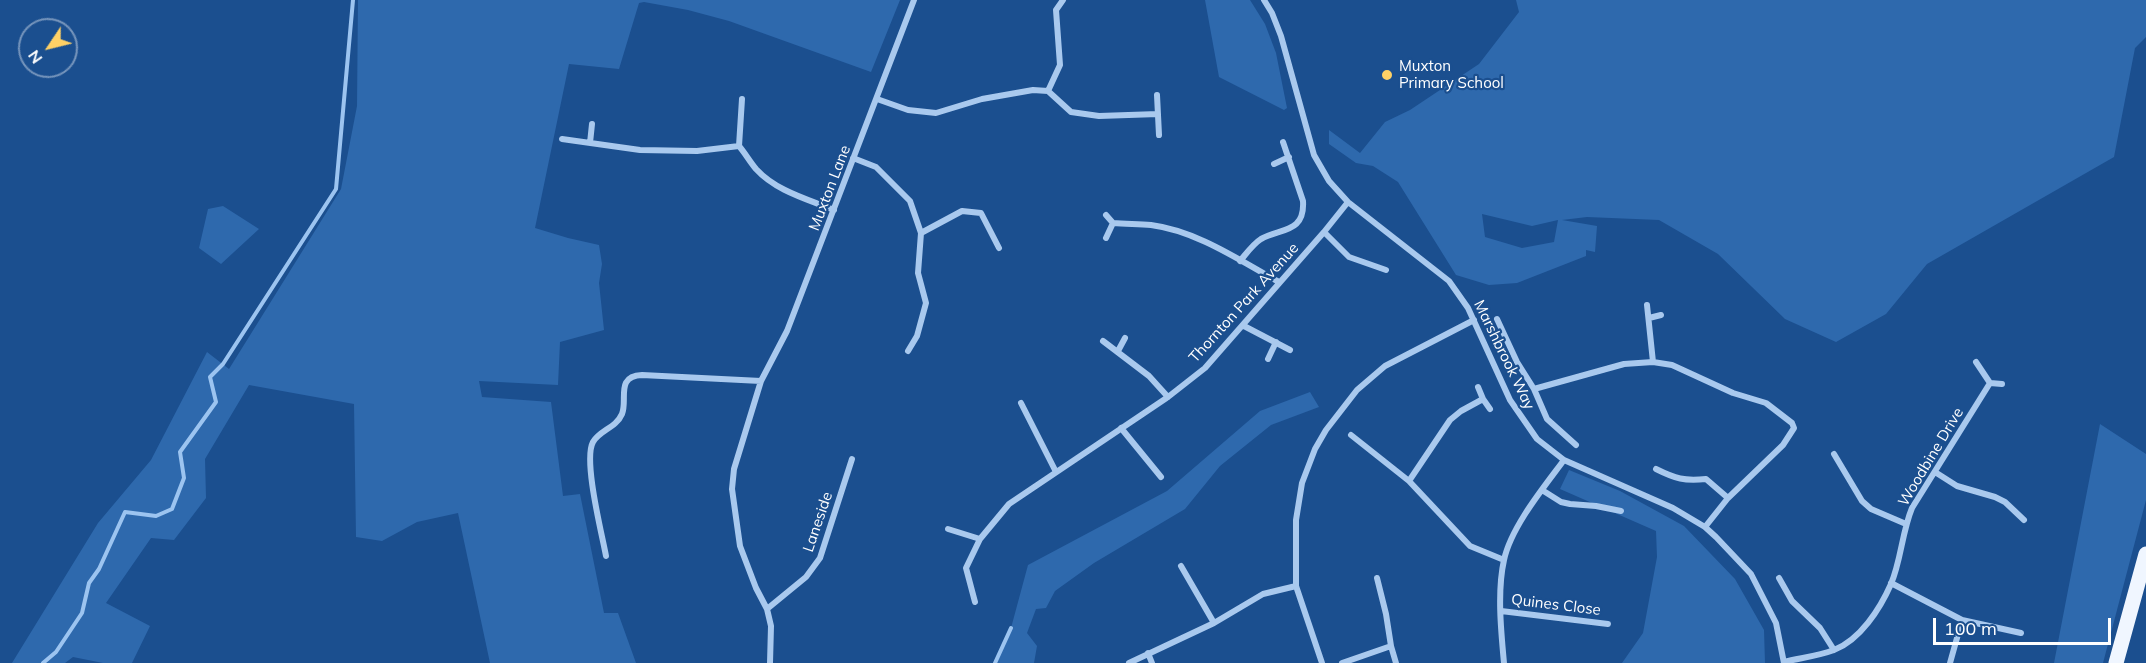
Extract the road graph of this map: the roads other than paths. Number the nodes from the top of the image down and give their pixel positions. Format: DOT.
graph roads {
  1 [pos="914,0"];
  2 [pos="1064,0"];
  3 [pos="1264,0"];
  4 [pos="1048,91"];
  5 [pos="1157,95"];
  6 [pos="742,99"];
  7 [pos="877,99"];
  8 [pos="1158,114"];
  9 [pos="592,124"];
  10 [pos="1159,135"];
  11 [pos="562,139"];
  12 [pos="1283,142"];
  13 [pos="590,144"];
  14 [pos="739,146"];
  15 [pos="1288,157"];
  16 [pos="853,158"];
  17 [pos="1274,164"];
  18 [pos="1348,202"];
  19 [pos="834,210"];
  20 [pos="1106,215"];
  21 [pos="1113,223"];
  22 [pos="921,232"];
  23 [pos="1324,232"];
  24 [pos="1106,238"];
  25 [pos="999,248"];
  26 [pos="1240,261"];
  27 [pos="1386,270"];
  28 [pos="1279,282"];
  29 [pos="1647,305"];
  30 [pos="1661,315"];
  31 [pos="1649,318"];
  32 [pos="1497,319"];
  33 [pos="1474,320"];
  34 [pos="1244,326"];
  35 [pos="1125,338"];
  36 [pos="1103,341"];
  37 [pos="1276,342"];
  38 [pos="1290,350"];
  39 [pos="908,351"];
  40 [pos="1118,351"];
  41 [pos="1268,359"];
  42 [pos="1653,362"];
  43 [pos="1976,362"];
  44 [pos="761,381"];
  45 [pos="1990,383"];
  46 [pos="2002,384"];
  47 [pos="1478,387"];
  48 [pos="1534,389"];
  49 [pos="1168,397"];
  50 [pos="1483,399"];
  51 [pos="1021,403"];
  52 [pos="1490,409"];
  53 [pos="1121,428"];
  54 [pos="1351,435"];
  55 [pos="1576,445"];
  56 [pos="1834,454"];
  57 [pos="852,459"];
  58 [pos="1564,460"];
  59 [pos="1656,469"];
  60 [pos="1056,472"];
  61 [pos="1935,472"];
  62 [pos="1161,477"];
  63 [pos="1409,481"];
  64 [pos="1542,490"];
  65 [pos="1728,498"];
  66 [pos="1621,511"];
  67 [pos="2024,520"];
  68 [pos="1906,524"];
  69 [pos="1705,527"];
  70 [pos="948,529"];
  71 [pos="980,539"];
  72 [pos="2146,554"];
  73 [pos="606,556"];
  74 [pos="1504,560"];
  75 [pos="1181,566"];
  76 [pos="1377,578"];
  77 [pos="1779,578"];
  78 [pos="1891,583"];
  79 [pos="1296,586"];
  80 [pos="975,602"];
  81 [pos="767,609"];
  82 [pos="1501,611"];
  83 [pos="1962,620"];
  84 [pos="1214,623"];
  85 [pos="1608,624"];
  86 [pos="2021,633"];
  87 [pos="1391,646"];
  88 [pos="1834,650"];
  89 [pos="1148,653"];
  90 [pos="1784,662"];
  91 [pos="770,663"];
  92 [pos="1129,663"];
  93 [pos="1152,663"];
  94 [pos="1322,663"];
  95 [pos="1342,663"];
  96 [pos="1396,663"];
  97 [pos="1504,663"];
  98 [pos="1950,663"];
  99 [pos="2116,663"];
  1 -- 7 [label="street, Muxton Lane"];
  2 -- 4 [label="street"];
  3 -- 18 [label="street, Marshbrook Way"];
  4 -- 7 [label="street"];
  4 -- 8 [label="street"];
  5 -- 8 [label="street"];
  6 -- 14 [label="street"];
  7 -- 16 [label="street, Muxton Lane"];
  8 -- 10 [label="street"];
  9 -- 13 [label="street"];
  11 -- 13 [label="street"];
  12 -- 15 [label="street"];
  13 -- 14 [label="street"];
  14 -- 19 [label="street"];
  15 -- 17 [label="street"];
  15 -- 26 [label="street"];
  16 -- 19 [label="street, Muxton Lane"];
  16 -- 22 [label="street"];
  18 -- 23 [label="street, Thornton Park Avenue"];
  18 -- 33 [label="street, Marshbrook Way"];
  19 -- 44 [label="street, Muxton Lane"];
  20 -- 21 [label="street"];
  21 -- 24 [label="street"];
  21 -- 26 [label="street"];
  22 -- 25 [label="street"];
  22 -- 39 [label="street"];
  23 -- 27 [label="street"];
  23 -- 28 [label="street, Thornton Park Avenue"];
  26 -- 28 [label="street"];
  28 -- 34 [label="street, Thornton Park Avenue"];
  29 -- 31 [label="street"];
  30 -- 31 [label="street"];
  31 -- 42 [label="street"];
  32 -- 48 [label="street"];
  33 -- 58 [label="street, Marshbrook Way"];
  33 -- 79 [label="street"];
  34 -- 37 [label="street"];
  34 -- 49 [label="street, Thornton Park Avenue"];
  35 -- 40 [label="street"];
  36 -- 40 [label="street"];
  37 -- 38 [label="street"];
  37 -- 41 [label="street"];
  40 -- 49 [label="street"];
  42 -- 48 [label="street"];
  42 -- 65 [label="street"];
  43 -- 45 [label="street"];
  44 -- 73 [label="street"];
  44 -- 81 [label="street, Muxton Lane"];
  45 -- 46 [label="street"];
  45 -- 61 [label="street, Woodbine Drive"];
  47 -- 50 [label="street"];
  48 -- 55 [label="street"];
  49 -- 53 [label="street, Thornton Park Avenue"];
  50 -- 52 [label="street"];
  50 -- 63 [label="street"];
  51 -- 60 [label="street"];
  53 -- 60 [label="street, Thornton Park Avenue"];
  53 -- 62 [label="street"];
  54 -- 63 [label="street"];
  56 -- 68 [label="street"];
  57 -- 81 [label="street, Laneside"];
  58 -- 64 [label="street"];
  58 -- 69 [label="street, Marshbrook Way"];
  59 -- 65 [label="street"];
  60 -- 71 [label="street, Thornton Park Avenue"];
  61 -- 67 [label="street"];
  61 -- 68 [label="street, Woodbine Drive"];
  63 -- 74 [label="street"];
  64 -- 66 [label="street"];
  64 -- 74 [label="street"];
  65 -- 69 [label="street"];
  68 -- 78 [label="street, Woodbine Drive"];
  69 -- 90 [label="street, Marshbrook Way"];
  70 -- 71 [label="street"];
  71 -- 80 [label="street, Thornton Park Avenue"];
  72 -- 99 [label="main road"];
  74 -- 82 [label="street"];
  75 -- 84 [label="street"];
  76 -- 87 [label="street"];
  77 -- 88 [label="street"];
  78 -- 83 [label="street"];
  78 -- 88 [label="street, Woodbine Drive"];
  79 -- 84 [label="street"];
  79 -- 94 [label="street"];
  81 -- 91 [label="street, Muxton Lane"];
  82 -- 85 [label="street, Quines Close"];
  82 -- 97 [label="street"];
  83 -- 86 [label="street"];
  83 -- 98 [label="street"];
  84 -- 89 [label="street"];
  87 -- 95 [label="street"];
  87 -- 96 [label="street"];
  88 -- 90 [label="street, Woodbine Drive"];
  89 -- 92 [label="street"];
  89 -- 93 [label="street"];
}
